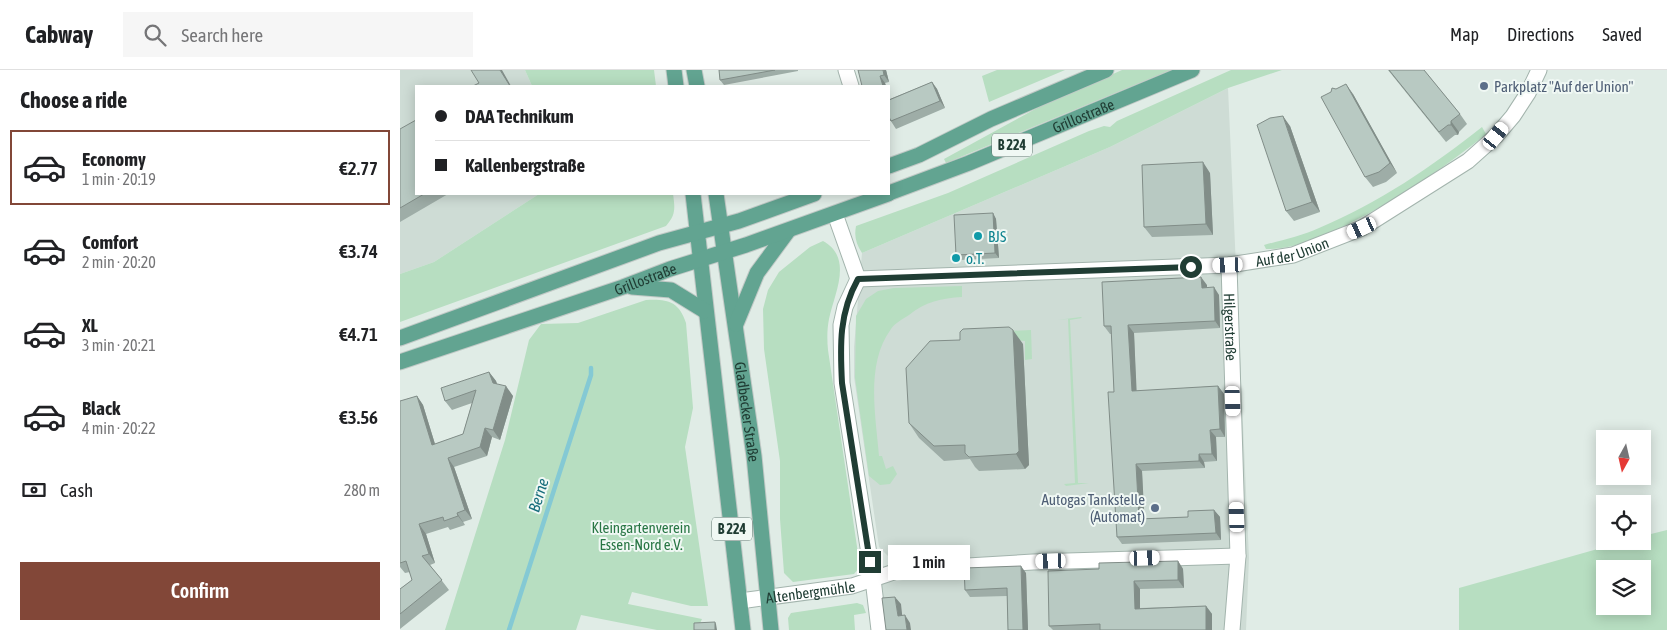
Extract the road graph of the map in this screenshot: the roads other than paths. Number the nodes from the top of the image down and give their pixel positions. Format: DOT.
graph roads {
  1 [pos="674,70"];
  2 [pos="694,70"];
  3 [pos="846,70"];
  4 [pos="1106,70"];
  5 [pos="1192,70"];
  6 [pos="1539,70"];
  7 [pos="676,85"];
  8 [pos="697,85"];
  9 [pos="851,85"];
  10 [pos="890,166"];
  11 [pos="890,193"];
  12 [pos="693,195"];
  13 [pos="716,195"];
  14 [pos="811,195"];
  15 [pos="885,195"];
  16 [pos="835,214"];
  17 [pos="720,226"];
  18 [pos="788,231"];
  19 [pos="697,233"];
  20 [pos="724,252"];
  21 [pos="699,259"];
  22 [pos="1228,265"];
  23 [pos="858,279"];
  24 [pos="623,287"];
  25 [pos="705,311"];
  26 [pos="736,324"];
  27 [pos="400,338"];
  28 [pos="400,362"];
  29 [pos="1238,556"];
  30 [pos="873,580"];
  31 [pos="768,597"];
  32 [pos="740,601"];
  33 [pos="743,630"];
  34 [pos="771,630"];
  35 [pos="879,630"];
  36 [pos="1232,630"];
  1 -- 7 [label="main road"];
  2 -- 8 [label="main road"];
  3 -- 9 [label="street"];
  4 -- 10 [label="main road, B 224"];
  5 -- 11 [label="main road, Grillostraße / B 224"];
  6 -- 22 [label="street, Auf der Union"];
  12 -- 19 [label="main road, Gladbecker Straße"];
  13 -- 17 [label="main road, Gladbecker Straße"];
  14 -- 17 [label="main road, Grillostraße"];
  15 -- 16 [label="main road, Grillostraße / B 224"];
  16 -- 18 [label="main road, Grillostraße / B 224"];
  16 -- 23 [label="street"];
  17 -- 19 [label="main road, Grillostraße"];
  17 -- 20 [label="main road, Gladbecker Straße / B 224"];
  18 -- 20 [label="main road, Grillostraße / B 224"];
  18 -- 26 [label="main road"];
  19 -- 21 [label="main road, Gladbecker Straße / B 224"];
  19 -- 27 [label="main road, Grillostraße"];
  20 -- 21 [label="main road, Grillostraße / B 224"];
  20 -- 26 [label="main road, Gladbecker Straße / B 224"];
  21 -- 24 [label="main road, Grillostraße"];
  21 -- 25 [label="main road, Gladbecker Straße / B 224"];
  22 -- 23 [label="street, Auf der Union"];
  22 -- 29 [label="street, Hilgerstraße"];
  23 -- 30 [label="street"];
  24 -- 25 [label="main road"];
  24 -- 28 [label="main road, Grillostraße"];
  25 -- 32 [label="main road, Gladbecker Straße / B 224"];
  26 -- 31 [label="main road, Gladbecker Straße / B 224"];
  29 -- 30 [label="street, Altenbergmühle"];
  29 -- 36 [label="street, Hilgerstraße"];
  30 -- 31 [label="street, Altenbergmühle"];
  30 -- 35 [label="street"];
  31 -- 32 [label="street, Altenbergmühle"];
  31 -- 34 [label="main road, Gladbecker Straße / B 224"];
  32 -- 33 [label="main road, Gladbecker Straße / B 224"];
}
